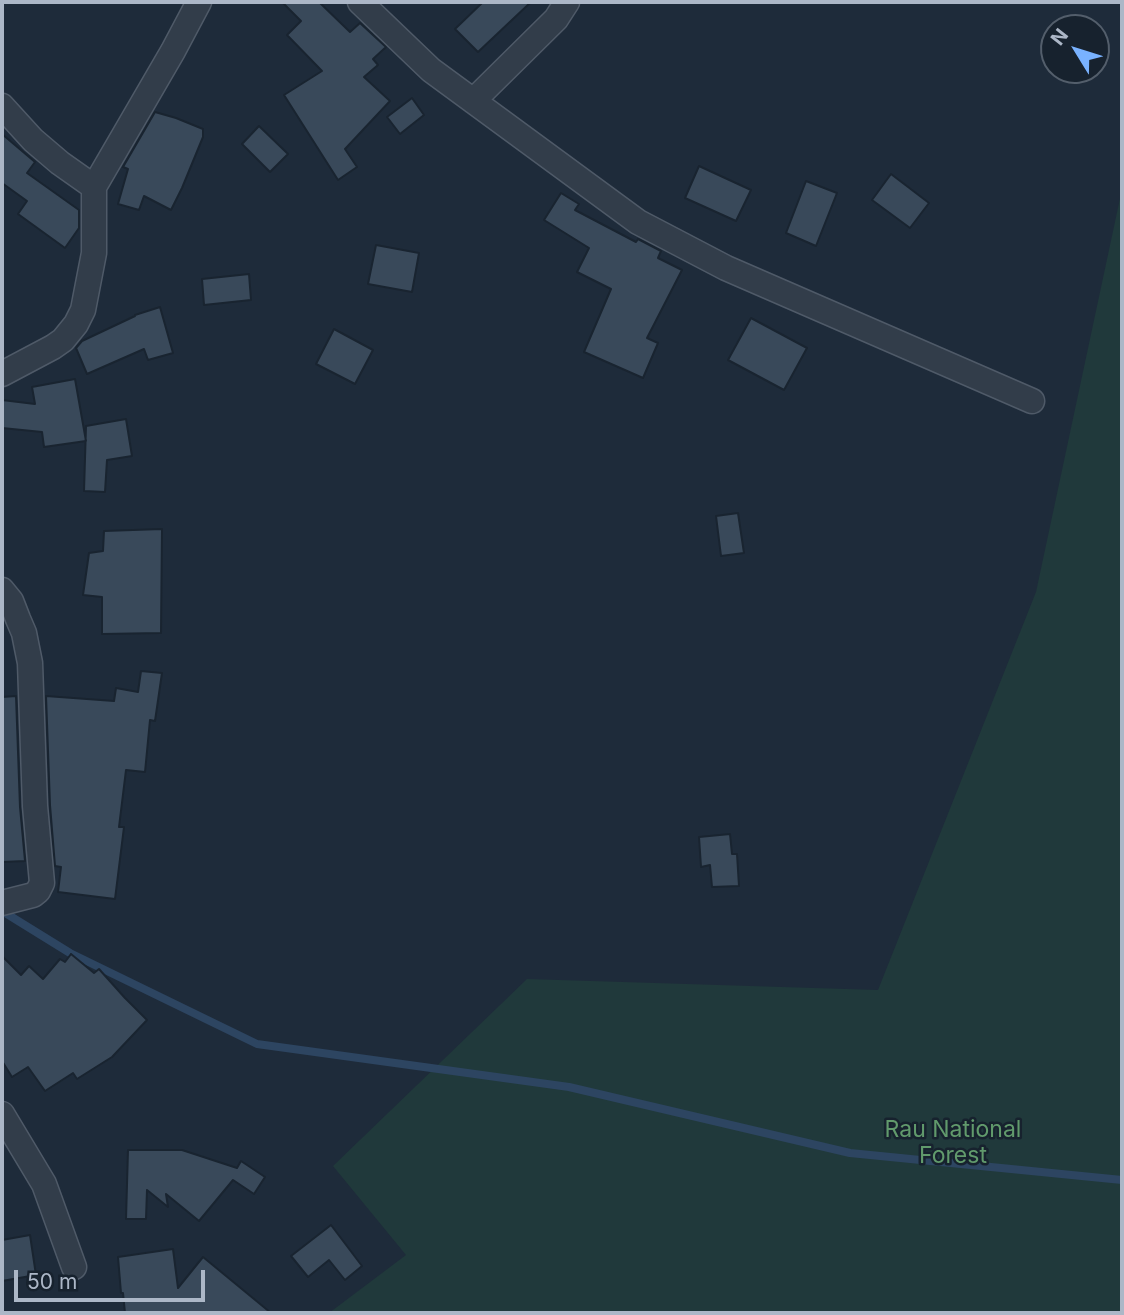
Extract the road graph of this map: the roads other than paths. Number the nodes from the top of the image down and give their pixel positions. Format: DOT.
graph roads {
  1 [pos="199,2"];
  2 [pos="360,2"];
  3 [pos="567,2"];
  4 [pos="473,101"];
  5 [pos="2,106"];
  6 [pos="94,187"];
  7 [pos="2,374"];
  8 [pos="1032,401"];
  9 [pos="2,590"];
  10 [pos="8,902"];
  11 [pos="2,1114"];
  12 [pos="74,1267"];
  1 -- 6 [label="street"];
  2 -- 4 [label="street"];
  3 -- 4 [label="street"];
  4 -- 8 [label="street"];
  5 -- 6 [label="street"];
  6 -- 7 [label="street"];
  9 -- 10 [label="street"];
  11 -- 12 [label="street"];
}
